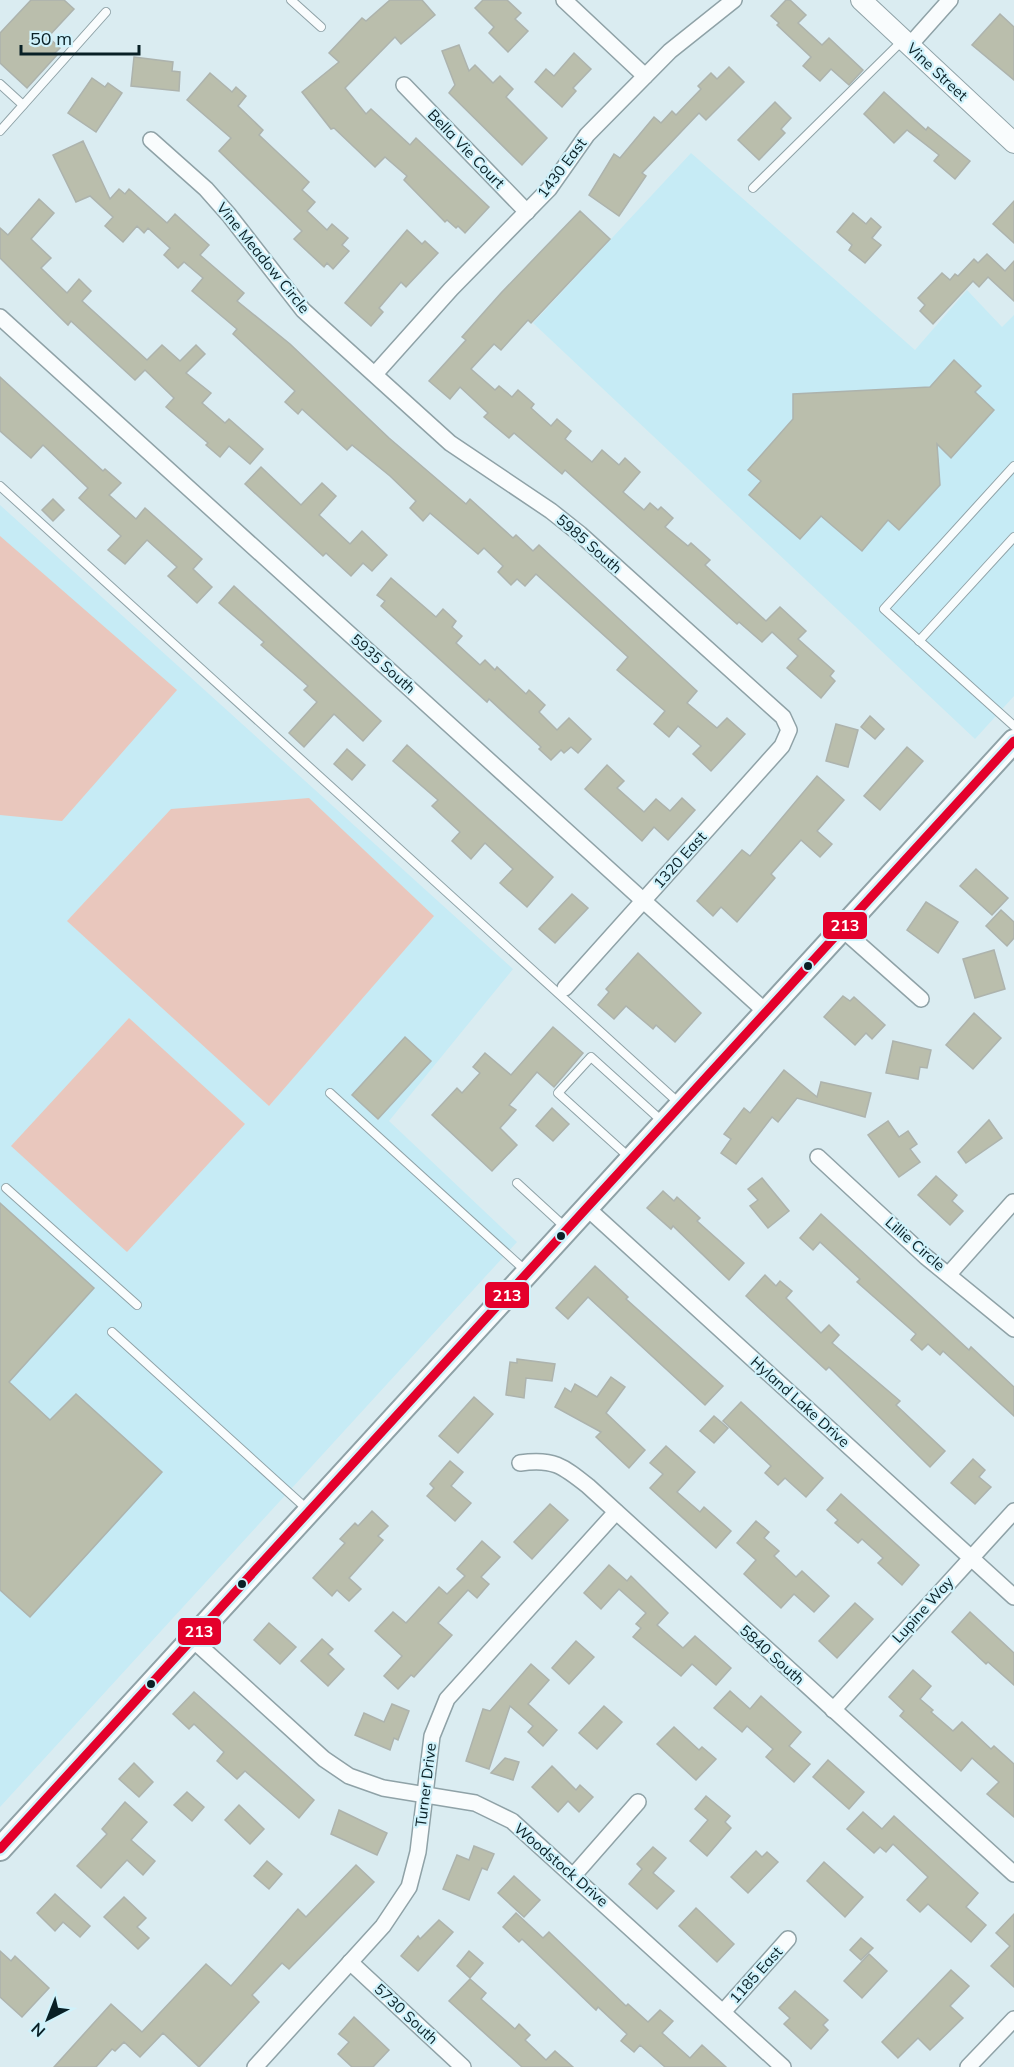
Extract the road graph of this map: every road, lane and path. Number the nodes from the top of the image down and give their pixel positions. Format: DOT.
graph roads {
  1 [pos="291,0"];
  2 [pos="564,0"];
  3 [pos="734,0"];
  4 [pos="861,0"];
  5 [pos="950,0"];
  6 [pos="106,12"];
  7 [pos="321,27"];
  8 [pos="906,43"];
  9 [pos="645,76"];
  10 [pos="0,84"];
  11 [pos="404,86"];
  12 [pos="23,105"];
  13 [pos="0,131"];
  14 [pos="151,140"];
  15 [pos="1014,143"];
  16 [pos="753,188"];
  17 [pos="527,212"];
  18 [pos="0,316"];
  19 [pos="375,374"];
  20 [pos="1014,466"];
  21 [pos="0,486"];
  22 [pos="1014,537"];
  23 [pos="920,641"];
  24 [pos="1014,726"];
  25 [pos="789,730"];
  26 [pos="1014,741"];
  27 [pos="643,902"];
  28 [pos="842,929"];
  29 [pos="565,988"];
  30 [pos="921,999"];
  31 [pos="766,1012"];
  32 [pos="330,1093"];
  33 [pos="681,1105"];
  34 [pos="664,1123"];
  35 [pos="818,1157"];
  36 [pos="632,1159"];
  37 [pos="517,1184"];
  38 [pos="6,1188"];
  39 [pos="1013,1202"];
  40 [pos="587,1208"];
  41 [pos="567,1229"];
  42 [pos="527,1273"];
  43 [pos="949,1274"];
  44 [pos="137,1305"];
  45 [pos="1014,1329"];
  46 [pos="112,1332"];
  47 [pos="520,1463"];
  48 [pos="310,1510"];
  49 [pos="1014,1511"];
  50 [pos="616,1512"];
  51 [pos="971,1557"];
  52 [pos="1014,1597"];
  53 [pos="192,1639"];
  54 [pos="833,1710"];
  55 [pos="424,1795"];
  56 [pos="638,1802"];
  57 [pos="0,1849"];
  58 [pos="1014,1874"];
  59 [pos="574,1875"];
  60 [pos="789,1939"];
  61 [pos="350,1962"];
  62 [pos="723,2012"];
  63 [pos="1014,2019"];
  64 [pos="255,2067"];
  65 [pos="463,2067"];
  66 [pos="783,2067"];
  67 [pos="968,2067"];
  1 -- 7 [label="lane"];
  2 -- 9 [label="street"];
  3 -- 9 [label="street, 1430 East"];
  4 -- 8 [label="street, Vine Street"];
  5 -- 8 [label="street"];
  6 -- 12 [label="lane"];
  8 -- 15 [label="street, Vine Street"];
  8 -- 16 [label="lane"];
  9 -- 17 [label="street, 1430 East"];
  10 -- 12 [label="lane"];
  11 -- 17 [label="street, Bella Vie Court"];
  12 -- 13 [label="lane"];
  14 -- 19 [label="street, Vine Meadow Circle"];
  17 -- 19 [label="street, 1430 East"];
  18 -- 27 [label="street, 5935 South"];
  19 -- 25 [label="street, 5985 South"];
  20 -- 23 [label="lane"];
  21 -- 33 [label="lane"];
  22 -- 23 [label="lane"];
  23 -- 24 [label="lane"];
  25 -- 27 [label="street, 1320 East"];
  26 -- 28 [label="main road"];
  27 -- 29 [label="street, 1320 East"];
  27 -- 31 [label="street, 5935 South"];
  28 -- 30 [label="street"];
  28 -- 31 [label="main road"];
  31 -- 33 [label="main road"];
  32 -- 42 [label="lane"];
  33 -- 34 [label="main road"];
  34 -- 36 [label="main road"];
  34 -- 36 [label="lane"];
  35 -- 43 [label="street, Lillie Circle"];
  36 -- 40 [label="main road"];
  37 -- 41 [label="lane"];
  38 -- 44 [label="lane"];
  39 -- 43 [label="street"];
  40 -- 41 [label="main road"];
  40 -- 51 [label="street, Hyland Lake Drive"];
  41 -- 42 [label="main road"];
  42 -- 48 [label="main road"];
  43 -- 45 [label="street, Lillie Circle"];
  46 -- 48 [label="lane"];
  47 -- 50 [label="street, 5840 South"];
  48 -- 53 [label="main road"];
  49 -- 51 [label="street, Lupine Way"];
  50 -- 54 [label="street, 5840 South"];
  50 -- 55 [label="street, Turner Drive"];
  51 -- 52 [label="street, Hyland Lake Drive"];
  51 -- 54 [label="street, Lupine Way"];
  53 -- 55 [label="street, Woodstock Drive"];
  53 -- 57 [label="main road"];
  54 -- 58 [label="street, 5840 South"];
  55 -- 59 [label="street, Woodstock Drive"];
  55 -- 61 [label="street, Turner Drive"];
  56 -- 59 [label="street"];
  59 -- 62 [label="street, Woodstock Drive"];
  60 -- 62 [label="street, 1185 East"];
  61 -- 64 [label="street, Turner Drive"];
  61 -- 65 [label="street, 5730 South"];
  62 -- 66 [label="street, Woodstock Drive"];
  63 -- 67 [label="street"];
}
